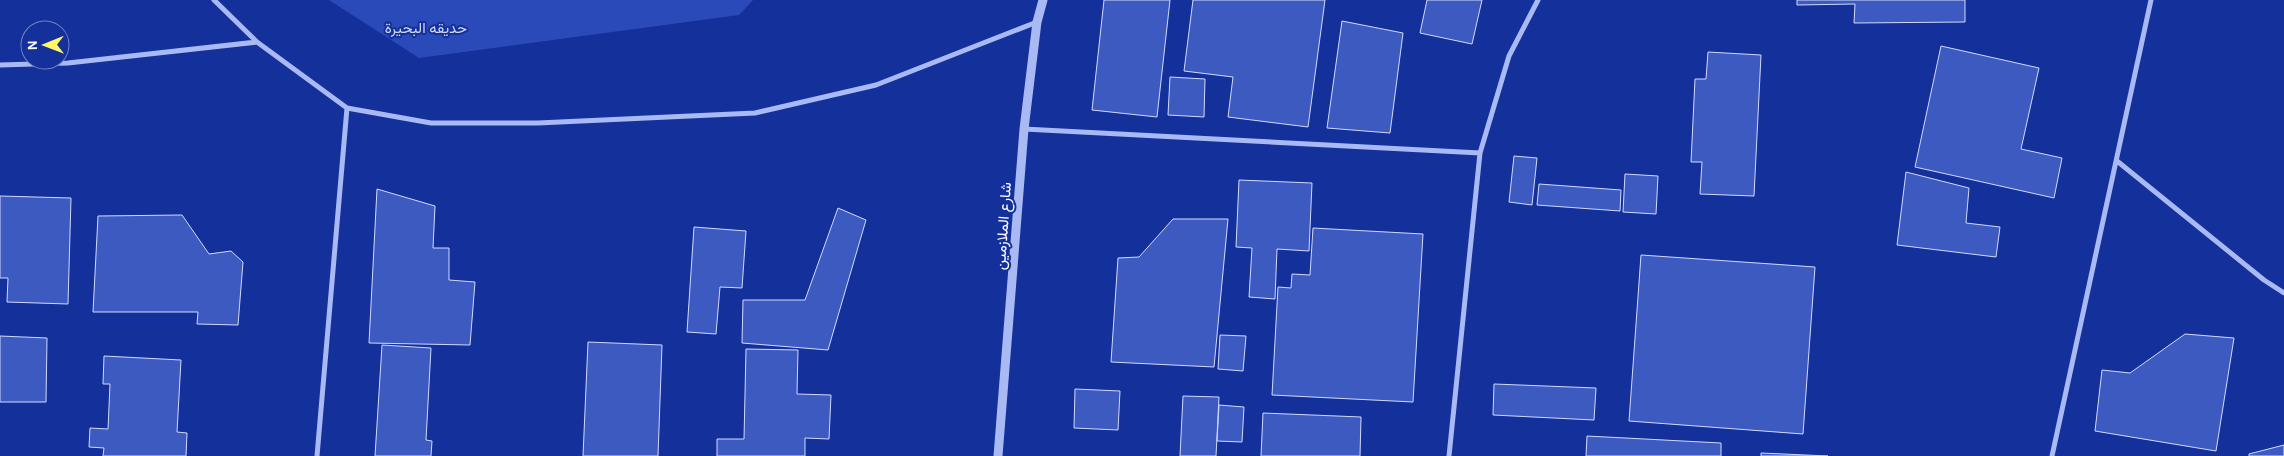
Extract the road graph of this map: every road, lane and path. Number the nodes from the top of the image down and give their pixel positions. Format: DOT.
graph roads {
  1 [pos="214,0"];
  2 [pos="1043,0"];
  3 [pos="1538,0"];
  4 [pos="2151,0"];
  5 [pos="1037,22"];
  6 [pos="257,42"];
  7 [pos="0,64"];
  8 [pos="347,108"];
  9 [pos="1024,129"];
  10 [pos="1480,153"];
  11 [pos="2117,161"];
  12 [pos="2284,293"];
  13 [pos="317,456"];
  14 [pos="998,456"];
  15 [pos="1449,456"];
  16 [pos="2052,456"];
  1 -- 6 [label="street"];
  2 -- 5 [label="street, شارع الملازمين"];
  3 -- 10 [label="street"];
  4 -- 11 [label="street"];
  5 -- 8 [label="street"];
  5 -- 9 [label="street, شارع الملازمين"];
  6 -- 7 [label="street"];
  6 -- 8 [label="street"];
  8 -- 13 [label="street"];
  9 -- 10 [label="street"];
  9 -- 14 [label="street, شارع الملازمين"];
  10 -- 15 [label="street"];
  11 -- 12 [label="street"];
  11 -- 16 [label="street"];
}
